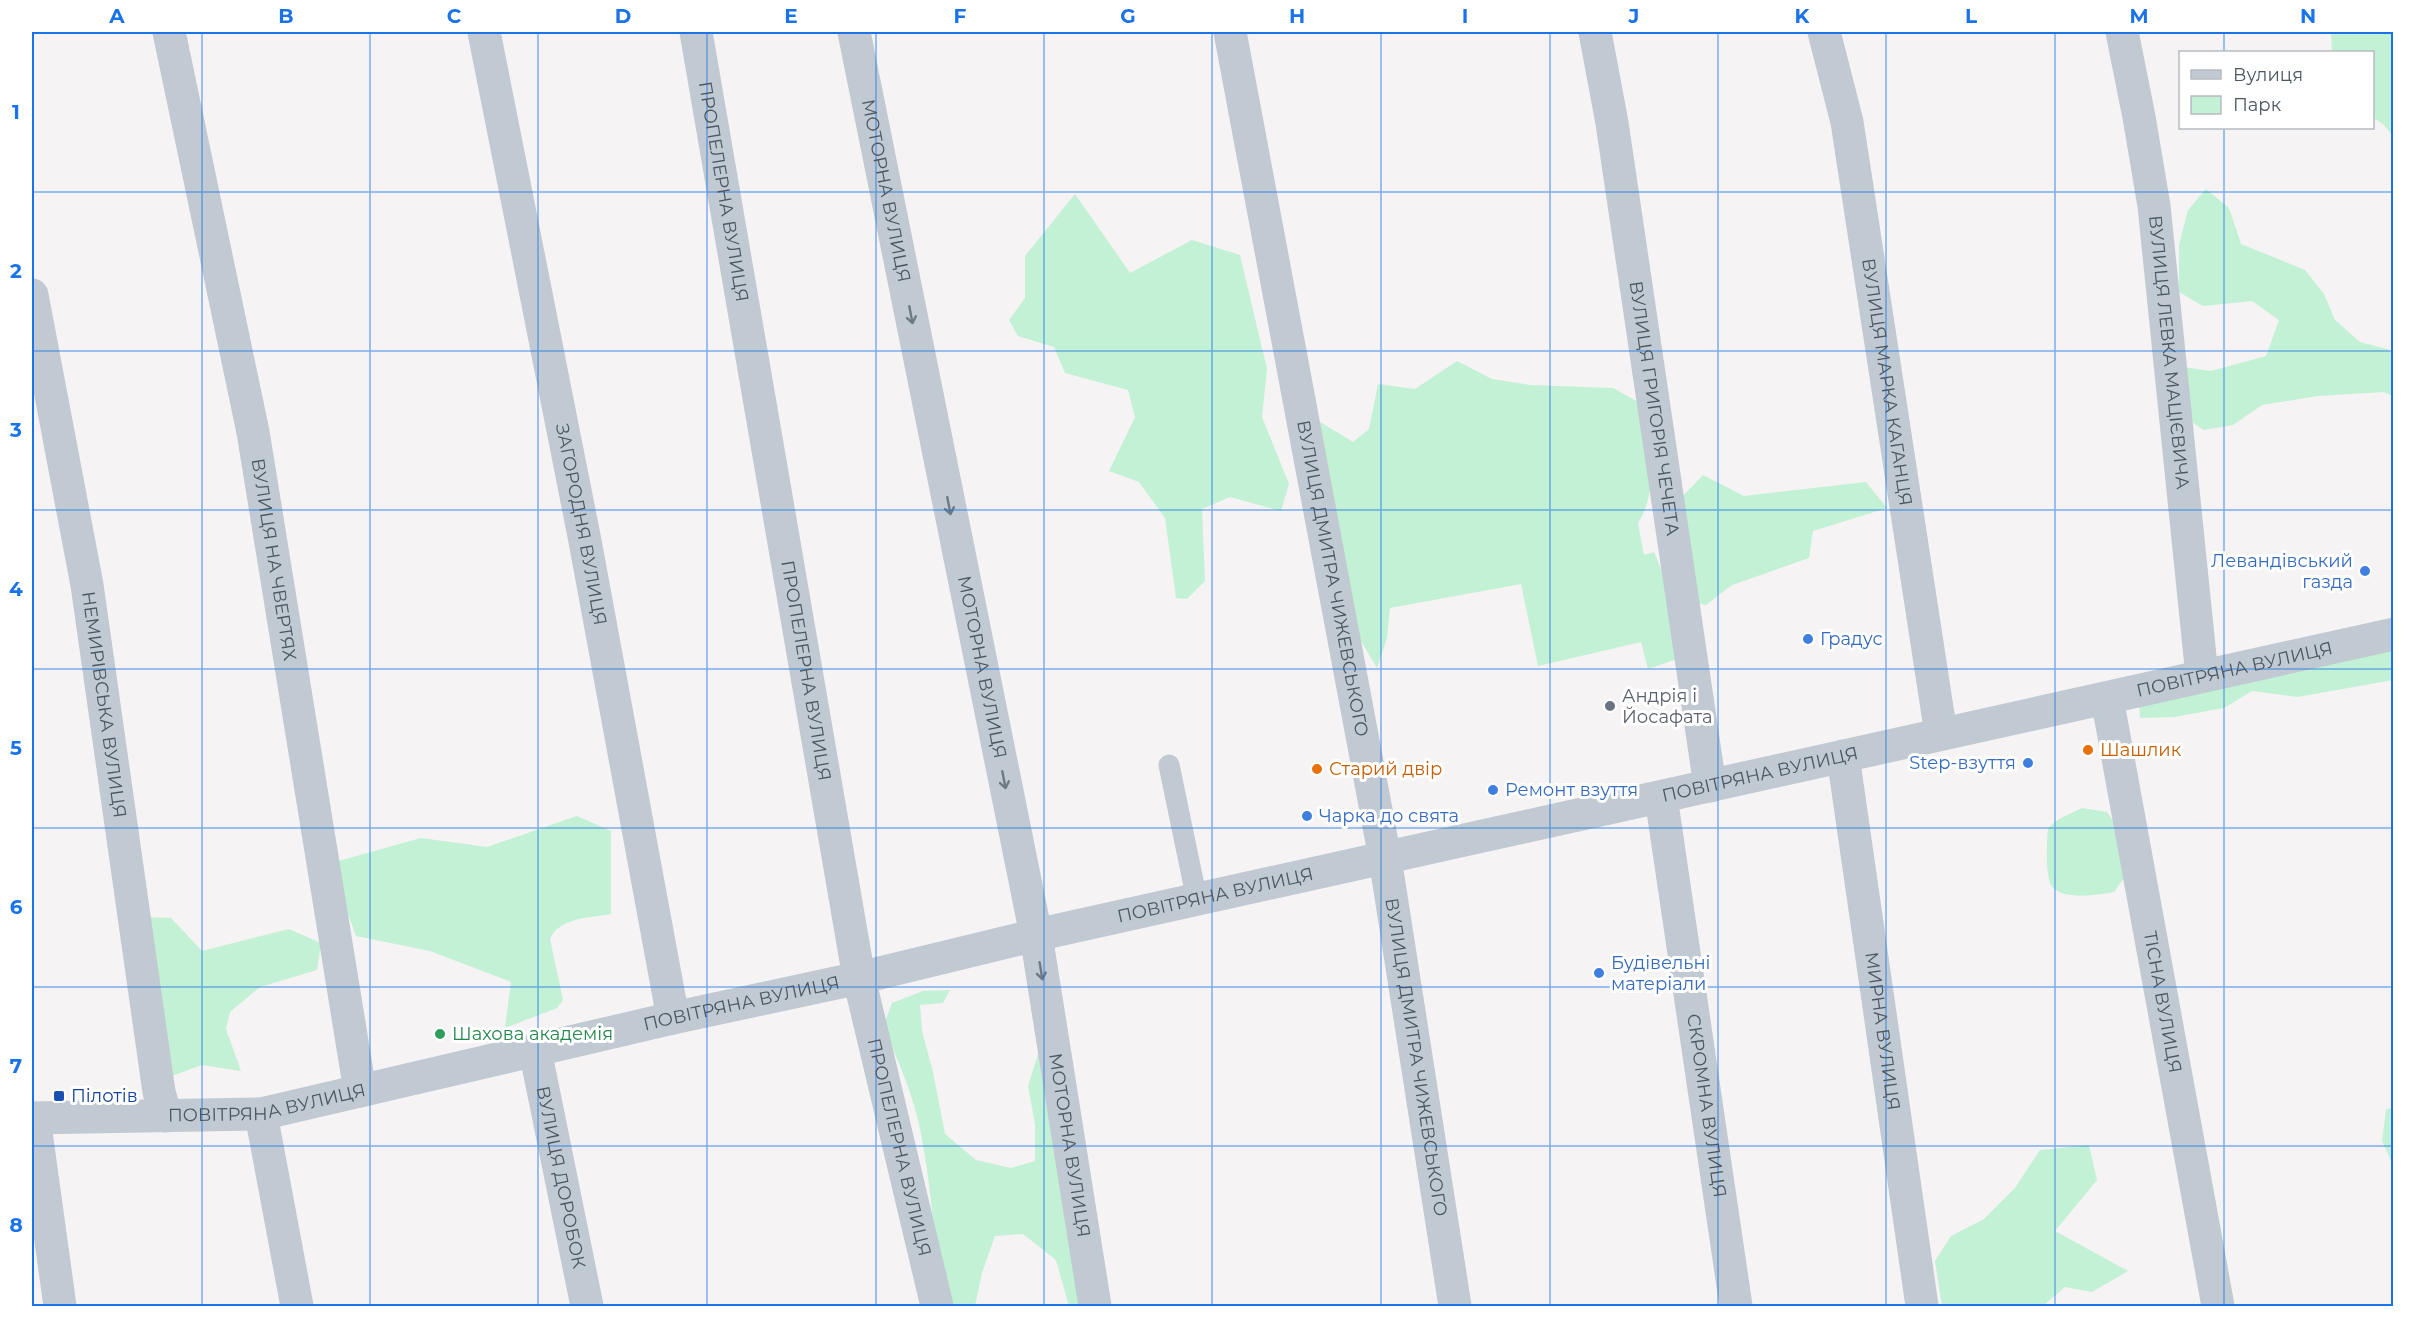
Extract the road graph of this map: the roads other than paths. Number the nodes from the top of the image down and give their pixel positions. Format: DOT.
graph roads {
  1 [pos="169,32"];
  2 [pos="484,32"];
  3 [pos="696,32"];
  4 [pos="854,32"];
  5 [pos="1230,32"];
  6 [pos="1595,32"];
  7 [pos="1824,32"];
  8 [pos="2122,32"];
  9 [pos="32,294"];
  10 [pos="2394,634"];
  11 [pos="2202,676"];
  12 [pos="2107,698"];
  13 [pos="1941,734"];
  14 [pos="1843,756"];
  15 [pos="1168,765"];
  16 [pos="1710,786"];
  17 [pos="1661,796"];
  18 [pos="1385,858"];
  19 [pos="1197,900"];
  20 [pos="1036,935"];
  21 [pos="859,978"];
  22 [pos="673,1018"];
  23 [pos="536,1050"];
  24 [pos="360,1091"];
  25 [pos="261,1114"];
  26 [pos="166,1116"];
  27 [pos="33,1118"];
  28 [pos="39,1211"];
  29 [pos="60,1306"];
  30 [pos="297,1306"];
  31 [pos="587,1306"];
  32 [pos="937,1306"];
  33 [pos="1095,1306"];
  34 [pos="1455,1306"];
  35 [pos="1736,1306"];
  36 [pos="1922,1306"];
  37 [pos="2218,1306"];
  1 -- 24 [label="street, ВУЛИЦЯ НА ЧВЕРТЯХ"];
  2 -- 22 [label="street, ЗАГОРОДНЯ ВУЛИЦЯ"];
  3 -- 21 [label="street, ПРОПЕЛЕРНА ВУЛИЦЯ"];
  4 -- 20 [label="street, МОТОРНА ВУЛИЦЯ, one-way"];
  5 -- 18 [label="street, ВУЛИЦЯ ДМИТРА ЧИЖЕВСЬКОГО"];
  6 -- 16 [label="street, ВУЛИЦЯ ГРИГОРІЯ ЧЕЧЕТА"];
  7 -- 13 [label="street, ВУЛИЦЯ МАРКА КАГАНЦЯ"];
  8 -- 11 [label="street, ВУЛИЦЯ ЛЕВКА МАЦІЄВИЧА"];
  9 -- 26 [label="street, НЕМИРІВСЬКА ВУЛИЦЯ"];
  10 -- 11 [label="street, ПОВІТРЯНА ВУЛИЦЯ"];
  11 -- 12 [label="street, ПОВІТРЯНА ВУЛИЦЯ"];
  12 -- 13 [label="street, ПОВІТРЯНА ВУЛИЦЯ"];
  12 -- 37 [label="street, ТІСНА ВУЛИЦЯ"];
  13 -- 14 [label="street, ПОВІТРЯНА ВУЛИЦЯ"];
  14 -- 16 [label="street, ПОВІТРЯНА ВУЛИЦЯ"];
  14 -- 36 [label="street, МИРНА ВУЛИЦЯ"];
  15 -- 19 [label="lane"];
  16 -- 17 [label="street, ПОВІТРЯНА ВУЛИЦЯ"];
  17 -- 18 [label="street, ПОВІТРЯНА ВУЛИЦЯ"];
  17 -- 35 [label="street, СКРОМНА ВУЛИЦЯ"];
  18 -- 19 [label="street, ПОВІТРЯНА ВУЛИЦЯ"];
  18 -- 34 [label="street, ВУЛИЦЯ ДМИТРА ЧИЖЕВСЬКОГО"];
  19 -- 20 [label="street, ПОВІТРЯНА ВУЛИЦЯ"];
  20 -- 21 [label="street, ПОВІТРЯНА ВУЛИЦЯ"];
  20 -- 33 [label="street, МОТОРНА ВУЛИЦЯ, one-way"];
  21 -- 22 [label="street, ПОВІТРЯНА ВУЛИЦЯ"];
  21 -- 32 [label="street, ПРОПЕЛЕРНА ВУЛИЦЯ"];
  22 -- 23 [label="street, ПОВІТРЯНА ВУЛИЦЯ"];
  23 -- 24 [label="street, ПОВІТРЯНА ВУЛИЦЯ"];
  23 -- 31 [label="street, ВУЛИЦЯ ДОРОБОК"];
  24 -- 25 [label="street, ПОВІТРЯНА ВУЛИЦЯ"];
  25 -- 26 [label="street, ПОВІТРЯНА ВУЛИЦЯ"];
  25 -- 30 [label="street"];
  26 -- 27 [label="street, ПОВІТРЯНА ВУЛИЦЯ"];
  27 -- 28 [label="street"];
  28 -- 29 [label="street"];
}
